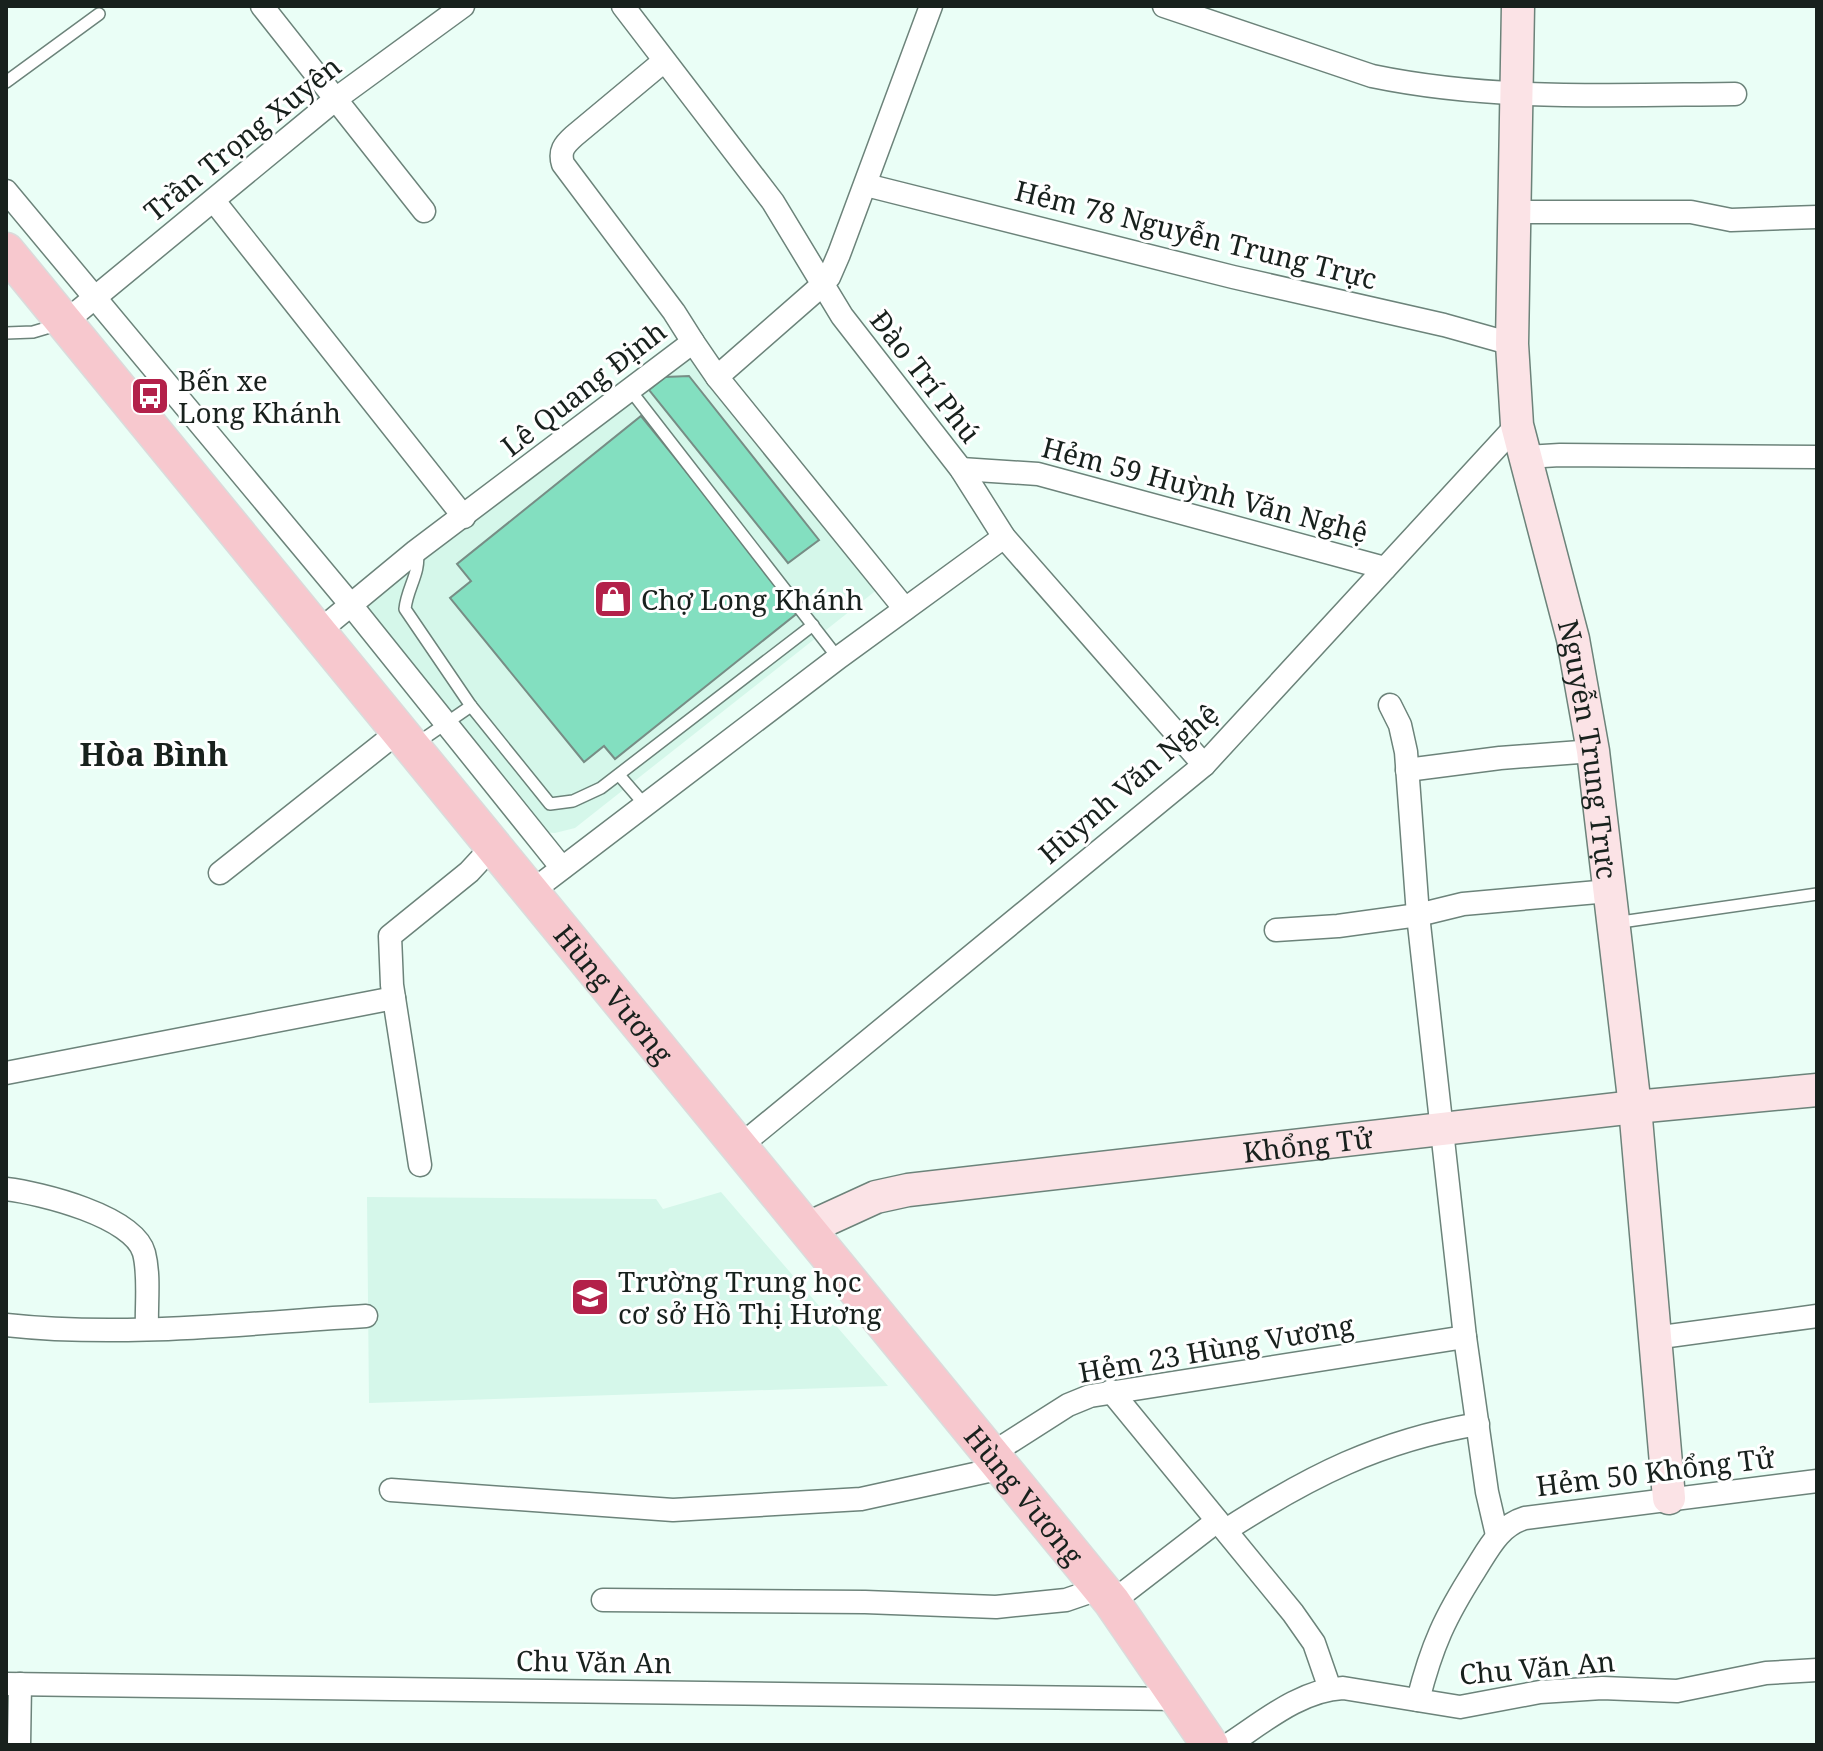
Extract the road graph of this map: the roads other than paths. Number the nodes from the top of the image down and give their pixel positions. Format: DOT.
graph roads {
  1 [pos="262,6"];
  2 [pos="463,6"];
  3 [pos="623,6"];
  4 [pos="931,6"];
  5 [pos="1164,6"];
  6 [pos="1518,6"];
  7 [pos="99,14"];
  8 [pos="664,61"];
  9 [pos="6,82"];
  10 [pos="1735,94"];
  11 [pos="1517,95"];
  12 [pos="337,98"];
  13 [pos="866,185"];
  14 [pos="6,191"];
  15 [pos="214,201"];
  16 [pos="424,211"];
  17 [pos="1515,212"];
  18 [pos="1817,217"];
  19 [pos="6,251"];
  20 [pos="821,286"];
  21 [pos="93,297"];
  22 [pos="64,323"];
  23 [pos="6,333"];
  24 [pos="693,342"];
  25 [pos="1512,344"];
  26 [pos="717,377"];
  27 [pos="631,391"];
  28 [pos="1517,425"];
  29 [pos="1526,457"];
  30 [pos="1817,457"];
  31 [pos="961,469"];
  32 [pos="464,517"];
  33 [pos="1004,537"];
  34 [pos="416,551"];
  35 [pos="1385,568"];
  36 [pos="351,605"];
  37 [pos="905,609"];
  38 [pos="813,625"];
  39 [pos="318,632"];
  40 [pos="838,658"];
  41 [pos="1390,705"];
  42 [pos="471,706"];
  43 [pos="446,723"];
  44 [pos="406,739"];
  45 [pos="1593,751"];
  46 [pos="1204,765"];
  47 [pos="1407,770"];
  48 [pos="619,775"];
  49 [pos="645,805"];
  50 [pos="493,846"];
  51 [pos="562,868"];
  52 [pos="220,873"];
  53 [pos="1609,891"];
  54 [pos="531,892"];
  55 [pos="1817,894"];
  56 [pos="1418,915"];
  57 [pos="1614,923"];
  58 [pos="1276,930"];
  59 [pos="394,998"];
  60 [pos="6,1073"];
  61 [pos="1817,1090"];
  62 [pos="1635,1107"];
  63 [pos="1441,1129"];
  64 [pos="740,1146"];
  65 [pos="420,1165"];
  66 [pos="6,1189"];
  67 [pos="806,1229"];
  68 [pos="366,1316"];
  69 [pos="1817,1316"];
  70 [pos="6,1325"];
  71 [pos="147,1329"];
  72 [pos="1465,1337"];
  73 [pos="1654,1338"];
  74 [pos="1111,1391"];
  75 [pos="1478,1424"];
  76 [pos="997,1461"];
  77 [pos="1817,1481"];
  78 [pos="391,1490"];
  79 [pos="1669,1498"];
  80 [pos="1222,1525"];
  81 [pos="1497,1535"];
  82 [pos="1106,1595"];
  83 [pos="603,1600"];
  84 [pos="1817,1670"];
  85 [pos="13,1684"];
  86 [pos="1330,1689"];
  87 [pos="1180,1699"];
  88 [pos="1418,1700"];
  89 [pos="19,1745"];
  90 [pos="1210,1745"];
  91 [pos="1228,1745"];
  1 -- 12 [label="street"];
  2 -- 12 [label="street, Trần Trọng Xuyên"];
  3 -- 8 [label="street, Đào Trí Phú"];
  4 -- 13 [label="street"];
  5 -- 11 [label="street"];
  6 -- 11 [label="street, Nguyễn Trung Trực"];
  7 -- 9 [label="lane"];
  8 -- 20 [label="street, Đào Trí Phú"];
  8 -- 24 [label="street"];
  10 -- 11 [label="street"];
  11 -- 17 [label="street, Nguyễn Trung Trực"];
  12 -- 15 [label="street, Trần Trọng Xuyên"];
  12 -- 16 [label="street"];
  13 -- 20 [label="street"];
  13 -- 25 [label="street, Hẻm 78 Nguyễn Trung Trực"];
  14 -- 21 [label="street"];
  15 -- 21 [label="street, Trần Trọng Xuyên"];
  15 -- 32 [label="street"];
  17 -- 18 [label="street"];
  17 -- 25 [label="street, Nguyễn Trung Trực"];
  19 -- 22 [label="main road, Hùng Vương"];
  20 -- 26 [label="street"];
  20 -- 31 [label="street, Đào Trí Phú"];
  21 -- 22 [label="street, Trần Trọng Xuyên"];
  21 -- 36 [label="street"];
  22 -- 23 [label="lane"];
  22 -- 39 [label="main road, Hùng Vương"];
  24 -- 26 [label="street, Lê Quang Định"];
  24 -- 27 [label="street, Lê Quang Định"];
  25 -- 28 [label="street, Nguyễn Trung Trực"];
  26 -- 37 [label="street, Lê Quang Định"];
  27 -- 32 [label="street, Lê Quang Định"];
  27 -- 38 [label="lane"];
  28 -- 29 [label="street, Nguyễn Trung Trực"];
  28 -- 35 [label="street, Hùynh Văn Nghệ"];
  29 -- 30 [label="street"];
  29 -- 45 [label="street, Nguyễn Trung Trực"];
  31 -- 33 [label="street, Đào Trí Phú"];
  31 -- 35 [label="street, Hẻm 59 Huỳnh Văn Nghệ"];
  32 -- 34 [label="street, Lê Quang Định"];
  33 -- 37 [label="street"];
  33 -- 46 [label="street, Đào Trí Phú"];
  34 -- 36 [label="street, Lê Quang Định"];
  34 -- 42 [label="lane"];
  35 -- 46 [label="street, Hùynh Văn Nghệ"];
  36 -- 39 [label="street, Lê Quang Định"];
  36 -- 43 [label="street"];
  37 -- 40 [label="street"];
  38 -- 40 [label="lane"];
  38 -- 48 [label="lane"];
  39 -- 44 [label="main road, Hùng Vương"];
  40 -- 49 [label="street"];
  41 -- 47 [label="street"];
  42 -- 43 [label="lane"];
  42 -- 48 [label="lane"];
  43 -- 44 [label="lane"];
  43 -- 51 [label="street"];
  44 -- 50 [label="main road, Hùng Vương"];
  44 -- 52 [label="street"];
  45 -- 47 [label="street"];
  45 -- 53 [label="street, Nguyễn Trung Trực"];
  46 -- 64 [label="street, Hùynh Văn Nghệ"];
  47 -- 56 [label="street"];
  48 -- 49 [label="lane"];
  49 -- 51 [label="street"];
  50 -- 54 [label="main road, Hùng Vương"];
  50 -- 59 [label="street"];
  51 -- 54 [label="street"];
  53 -- 56 [label="street"];
  53 -- 57 [label="street, Nguyễn Trung Trực"];
  54 -- 64 [label="main road, Hùng Vương"];
  55 -- 57 [label="lane"];
  56 -- 58 [label="street"];
  56 -- 63 [label="street"];
  57 -- 62 [label="street, Nguyễn Trung Trực"];
  59 -- 60 [label="street"];
  59 -- 65 [label="street"];
  61 -- 62 [label="street, Khổng Tử"];
  62 -- 63 [label="street, Khổng Tử"];
  62 -- 73 [label="street, Nguyễn Trung Trực"];
  63 -- 67 [label="street, Khổng Tử"];
  63 -- 72 [label="street"];
  64 -- 67 [label="main road, Hùng Vương"];
  66 -- 71 [label="street"];
  67 -- 76 [label="main road, Hùng Vương"];
  68 -- 71 [label="street"];
  69 -- 73 [label="street"];
  70 -- 71 [label="street"];
  72 -- 74 [label="street, Hẻm 23 Hùng Vương"];
  72 -- 75 [label="street"];
  73 -- 79 [label="street, Nguyễn Trung Trực"];
  74 -- 76 [label="street, Hẻm 23 Hùng Vương"];
  74 -- 80 [label="street"];
  75 -- 80 [label="street"];
  75 -- 81 [label="street"];
  76 -- 78 [label="street"];
  76 -- 82 [label="main road, Hùng Vương"];
  77 -- 79 [label="street, Hẻm 50 Khổng Tử"];
  79 -- 81 [label="street, Hẻm 50 Khổng Tử"];
  80 -- 82 [label="street"];
  80 -- 86 [label="street"];
  81 -- 88 [label="street"];
  82 -- 83 [label="street"];
  82 -- 87 [label="main road, Hùng Vương"];
  84 -- 88 [label="street, Chu Văn An"];
  85 -- 87 [label="street, Chu Văn An"];
  85 -- 89 [label="street"];
  86 -- 88 [label="street, Chu Văn An"];
  86 -- 91 [label="street, Chu Văn An"];
  87 -- 90 [label="main road, Hùng Vương"];
}
